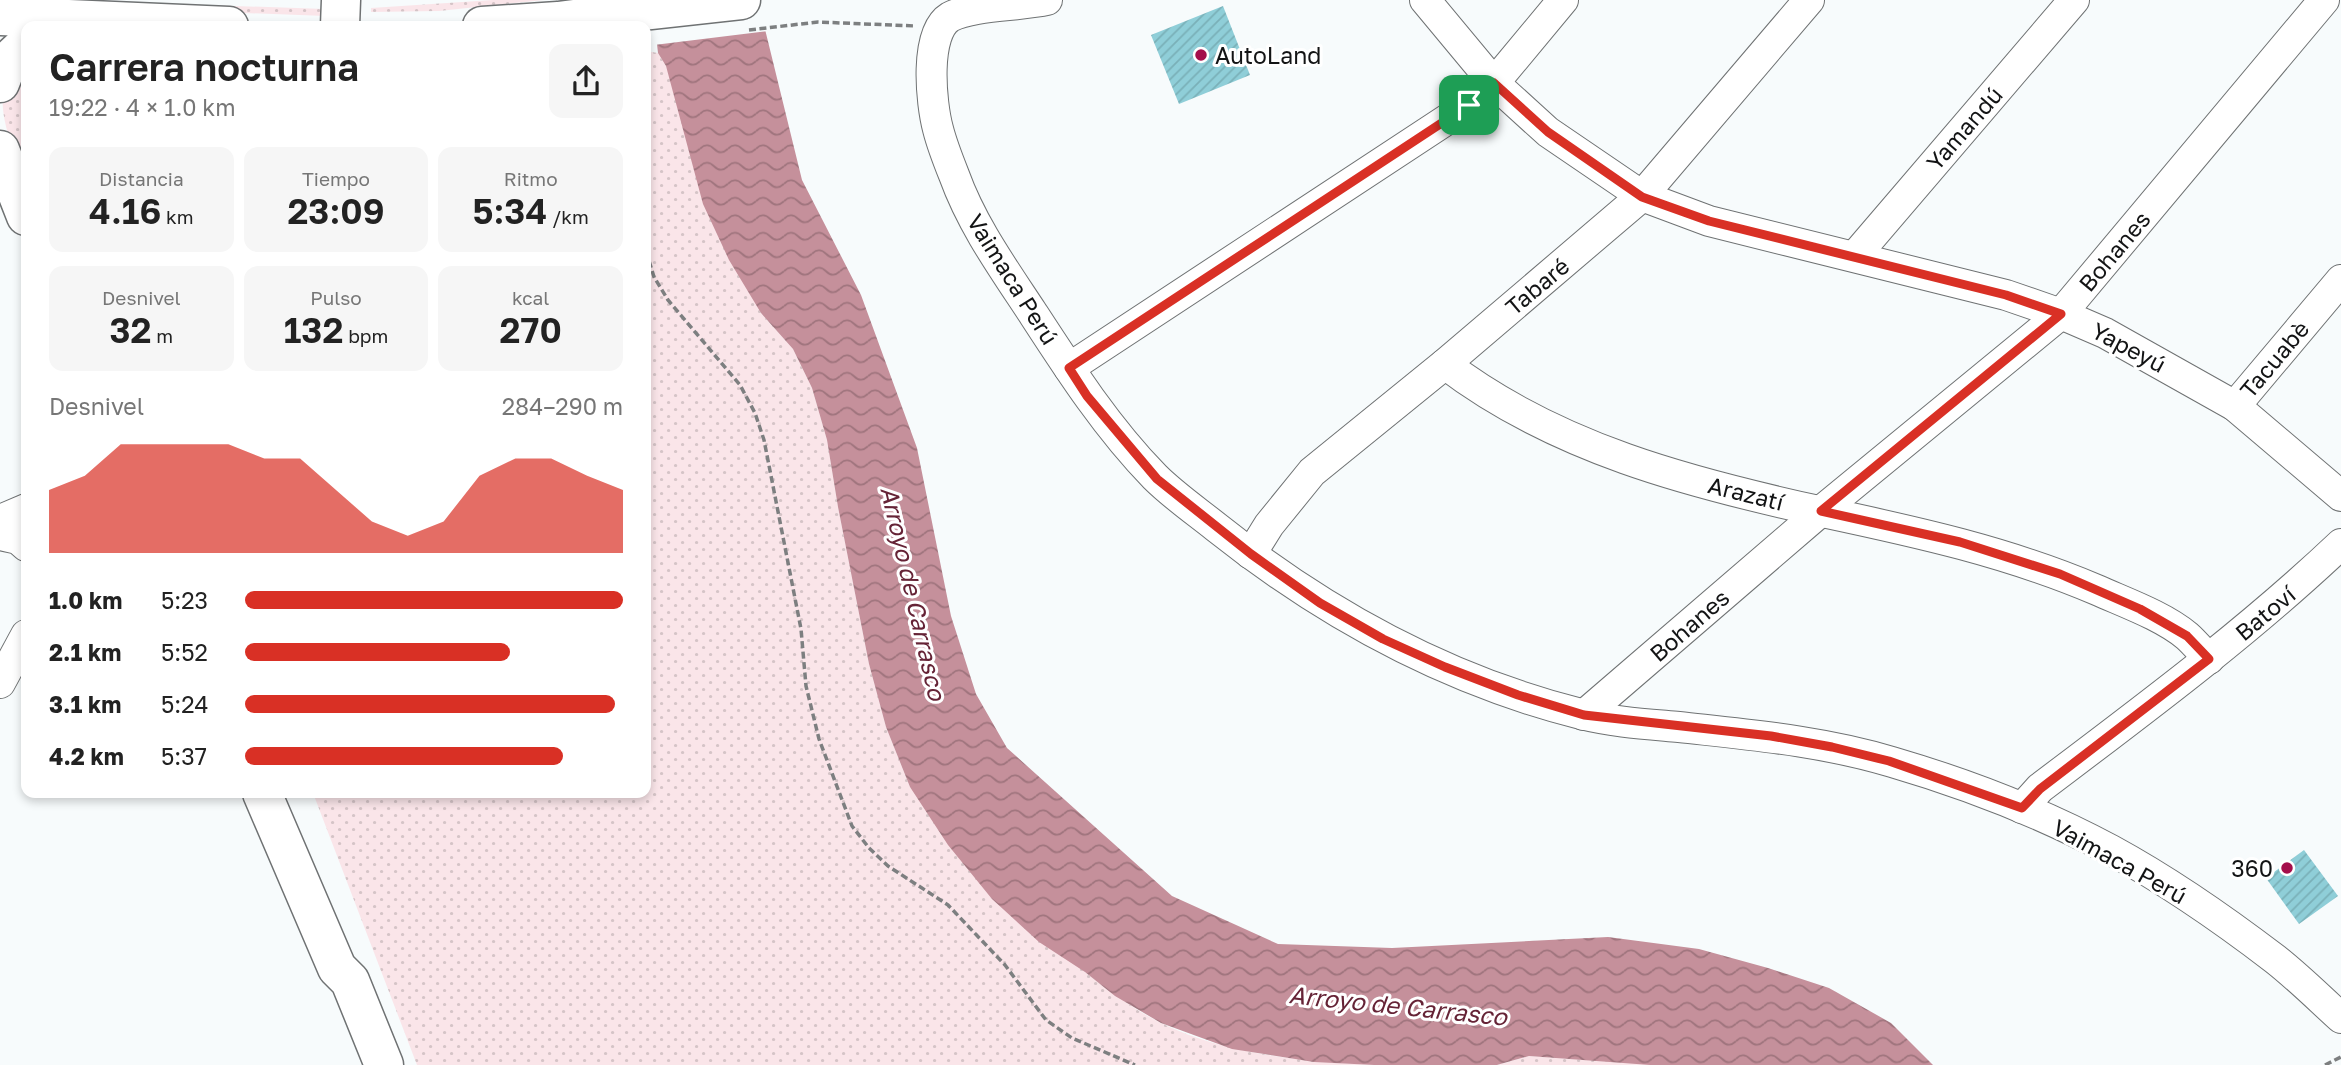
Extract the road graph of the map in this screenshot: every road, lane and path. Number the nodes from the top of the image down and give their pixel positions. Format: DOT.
graph roads {
  1 [pos="341,0"];
  2 [pos="353,0"];
  3 [pos="741,0"];
  4 [pos="1047,0"];
  5 [pos="1425,0"];
  6 [pos="1563,0"];
  7 [pos="1809,0"];
  8 [pos="2074,0"];
  9 [pos="2324,0"];
  10 [pos="0,16"];
  11 [pos="608,20"];
  12 [pos="43,21"];
  13 [pos="340,21"];
  14 [pos="353,21"];
  15 [pos="558,21"];
  16 [pos="818,22"];
  17 [pos="940,26"];
  18 [pos="1494,83"];
  19 [pos="0,150"];
  20 [pos="1642,197"];
  21 [pos="21,200"];
  22 [pos="1854,256"];
  23 [pos="651,267"];
  24 [pos="2341,280"];
  25 [pos="2061,314"];
  26 [pos="1445,364"];
  27 [pos="1069,368"];
  28 [pos="2235,406"];
  29 [pos="2341,496"];
  30 [pos="21,511"];
  31 [pos="1821,511"];
  32 [pos="0,520"];
  33 [pos="0,535"];
  34 [pos="21,542"];
  35 [pos="2341,544"];
  36 [pos="1251,554"];
  37 [pos="21,644"];
  38 [pos="2209,659"];
  39 [pos="0,683"];
  40 [pos="1584,715"];
  41 [pos="264,798"];
  42 [pos="285,798"];
  43 [pos="2022,808"];
  44 [pos="350,981"];
  45 [pos="2341,1018"];
  46 [pos="2341,1058"];
  47 [pos="384,1065"];
  48 [pos="1135,1065"];
  49 [pos="2325,1065"];
  1 -- 13 [label="main road"];
  2 -- 14 [label="main road"];
  3 -- 11 [label="main road"];
  4 -- 17 [label="street"];
  5 -- 18 [label="street, Yapeyú"];
  6 -- 18 [label="street"];
  7 -- 20 [label="street, Tabaré"];
  8 -- 22 [label="street, Yamandú"];
  9 -- 25 [label="street, Bohanes"];
  10 -- 12 [label="main road"];
  11 -- 15 [label="main road"];
  16 -- 17 [label="path"];
  17 -- 27 [label="street, Vaimaca Perú"];
  18 -- 20 [label="street, Yapeyú"];
  18 -- 27 [label="street"];
  19 -- 21 [label="main road"];
  20 -- 22 [label="street, Yapeyú"];
  20 -- 26 [label="street, Tabaré"];
  22 -- 25 [label="street, Yapeyú"];
  23 -- 48 [label="path"];
  24 -- 28 [label="street, Tacuabè"];
  25 -- 28 [label="street, Yapeyú"];
  25 -- 31 [label="street, Bohanes"];
  26 -- 31 [label="street, Arazatí"];
  26 -- 36 [label="street, Tabaré"];
  27 -- 36 [label="street, Vaimaca Perú"];
  28 -- 29 [label="street, Yapeyú"];
  30 -- 32 [label="street"];
  31 -- 38 [label="street, Arazatí"];
  31 -- 40 [label="street, Bohanes"];
  33 -- 34 [label="street"];
  35 -- 38 [label="street, Batoví"];
  36 -- 40 [label="street, Vaimaca Perú"];
  37 -- 39 [label="street"];
  38 -- 43 [label="street, Batoví"];
  40 -- 43 [label="street, Vaimaca Perú"];
  41 -- 44 [label="main road"];
  42 -- 44 [label="main road"];
  43 -- 45 [label="street, Vaimaca Perú"];
  44 -- 47 [label="main road"];
  46 -- 49 [label="path"];
}
